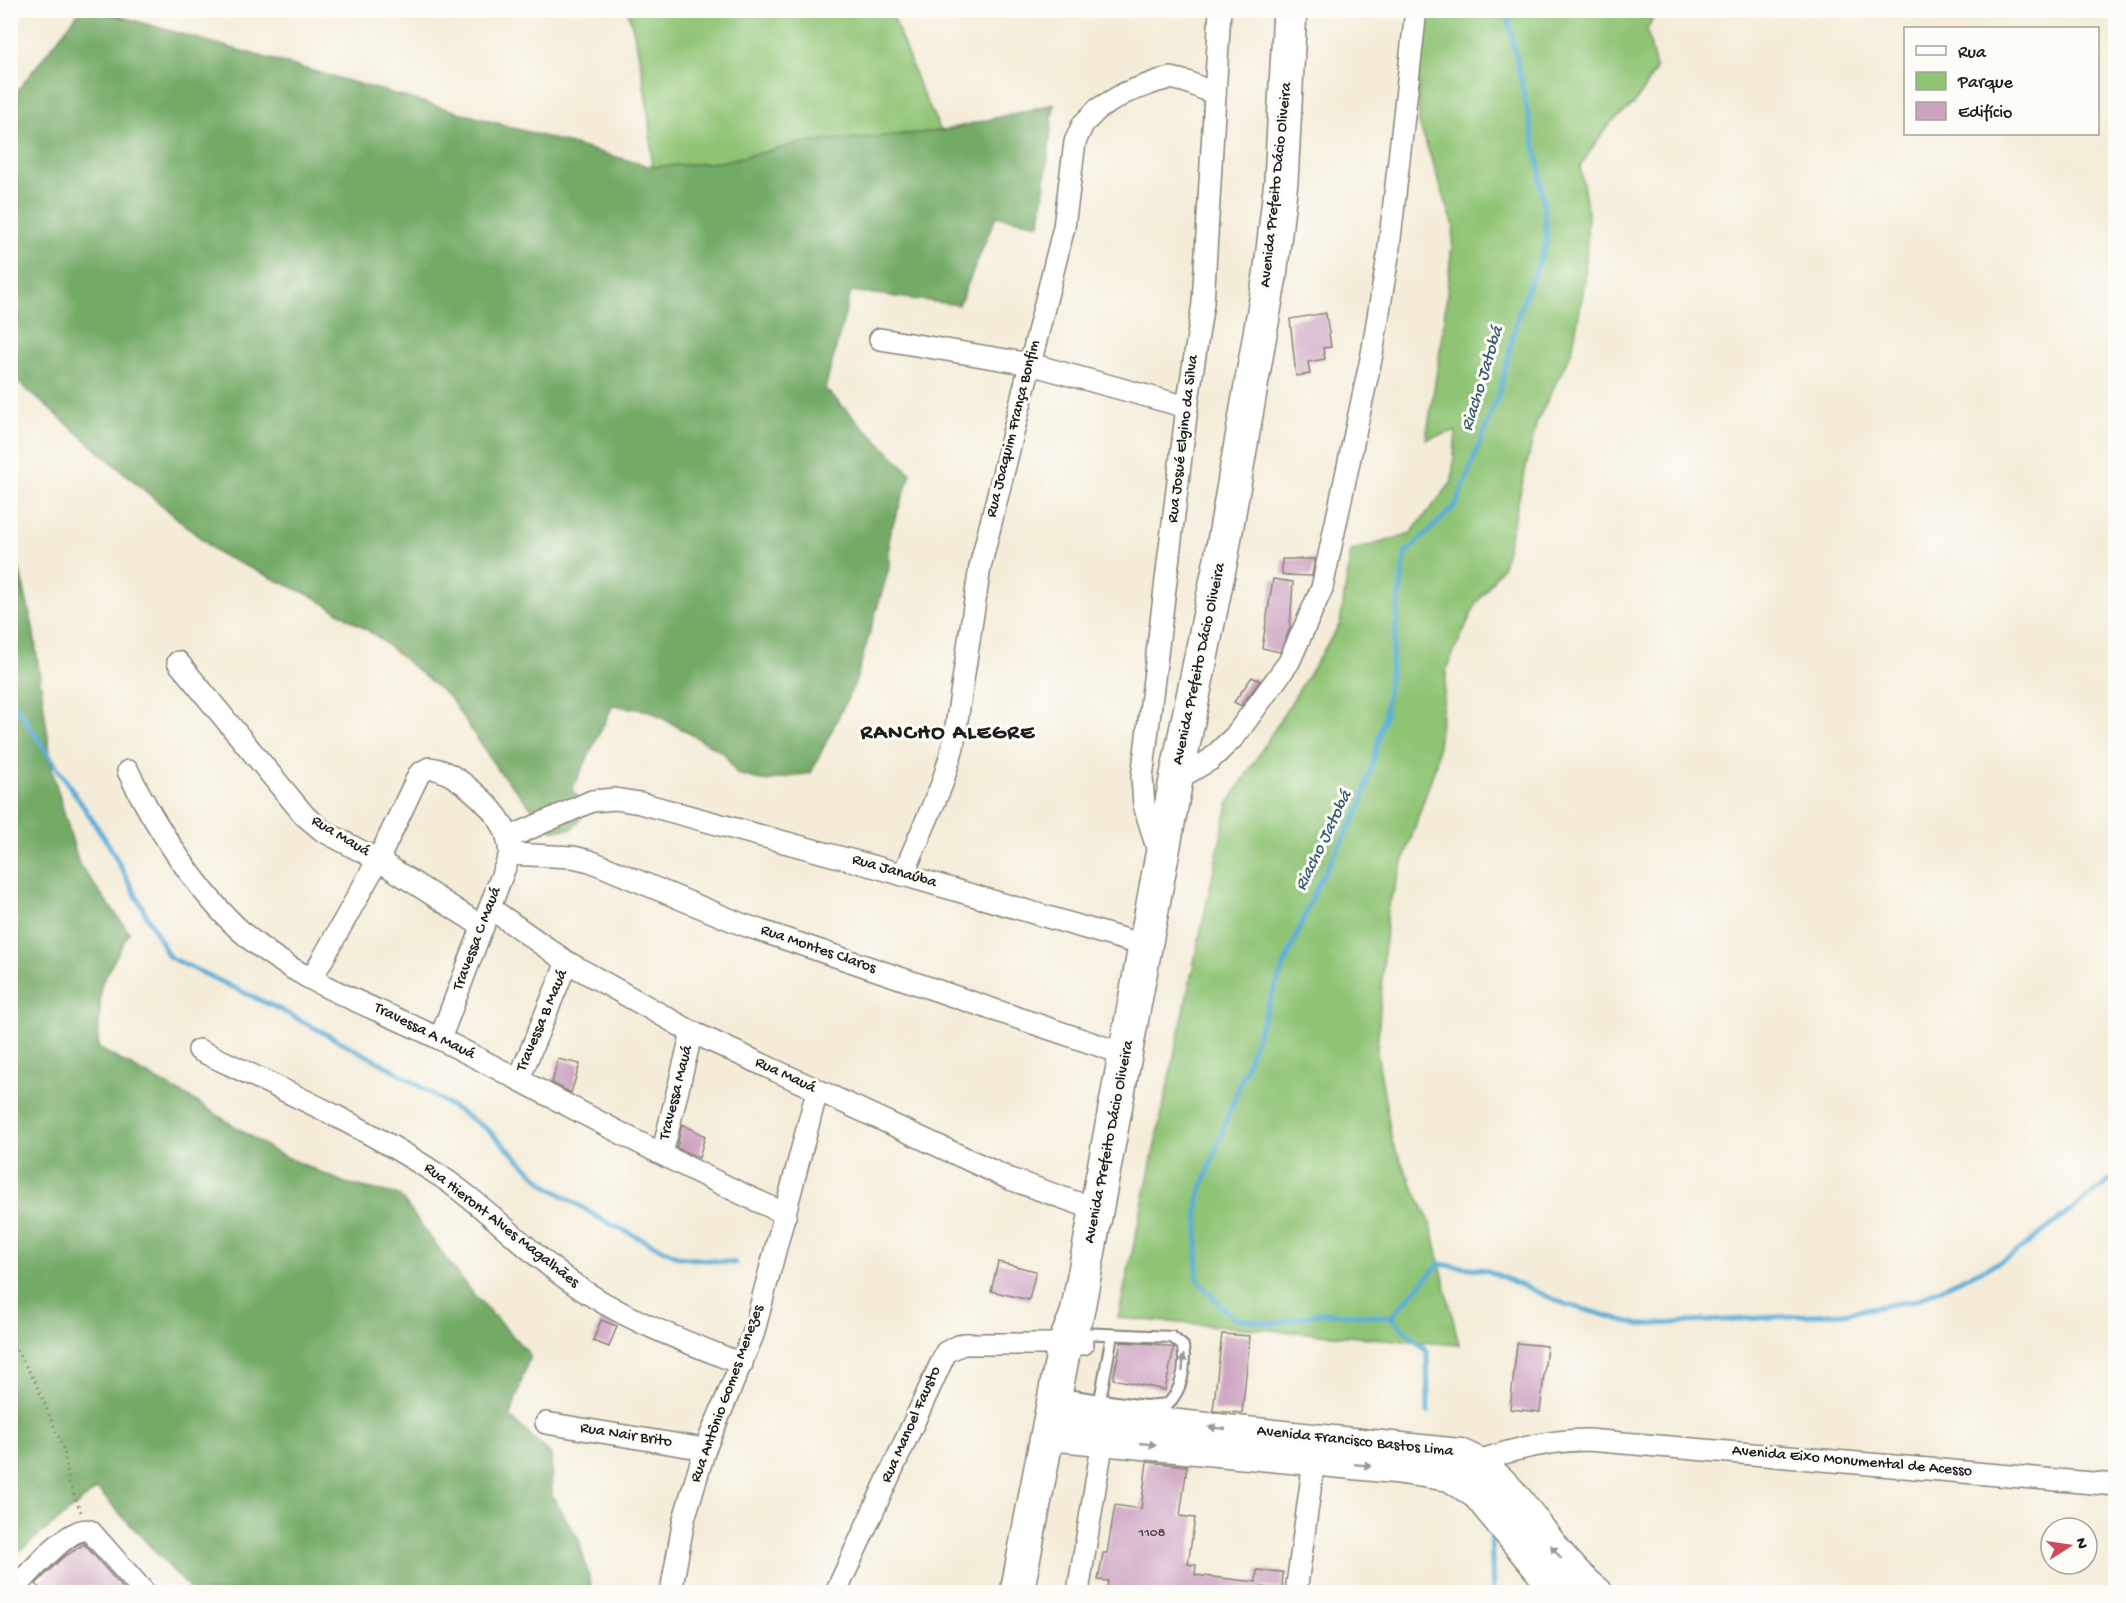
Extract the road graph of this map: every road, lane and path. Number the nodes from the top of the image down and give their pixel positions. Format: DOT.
graph roads {
  1 [pos="1220,10"];
  2 [pos="1290,10"];
  3 [pos="1416,10"];
  4 [pos="1215,94"];
  5 [pos="880,339"];
  6 [pos="1029,364"];
  7 [pos="1187,407"];
  8 [pos="178,662"];
  9 [pos="129,771"];
  10 [pos="1176,780"];
  11 [pos="509,846"];
  12 [pos="378,860"];
  13 [pos="1162,865"];
  14 [pos="903,874"];
  15 [pos="487,917"];
  16 [pos="1147,946"];
  17 [pos="567,962"];
  18 [pos="312,978"];
  19 [pos="692,1032"];
  20 [pos="440,1039"];
  21 [pos="199,1050"];
  22 [pos="1127,1055"];
  23 [pos="519,1079"];
  24 [pos="817,1091"];
  25 [pos="662,1154"];
  26 [pos="1097,1210"];
  27 [pos="786,1214"];
  28 [pos="1084,1334"];
  29 [pos="10,1340"];
  30 [pos="742,1364"];
  31 [pos="1077,1419"];
  32 [pos="546,1423"];
  33 [pos="705,1449"];
  34 [pos="1297,1452"];
  35 [pos="1479,1461"];
  36 [pos="1450,1476"];
  37 [pos="2115,1485"];
  38 [pos="90,1531"];
  39 [pos="17,1586"];
  40 [pos="144,1593"];
  41 [pos="671,1593"];
  42 [pos="836,1593"];
  43 [pos="1017,1593"];
  44 [pos="1034,1593"];
  45 [pos="1078,1593"];
  46 [pos="1296,1593"];
  47 [pos="1558,1593"];
  48 [pos="1597,1593"];
  1 -- 4 [label="street, Rua Josué Elgino da Silva"];
  2 -- 10 [label="main road, Avenida Prefeito Dácio Oliveira"];
  3 -- 10 [label="street"];
  4 -- 6 [label="street, Rua Joaquim França Bonfim"];
  4 -- 7 [label="street, Rua Josué Elgino da Silva"];
  5 -- 6 [label="street"];
  6 -- 7 [label="street"];
  6 -- 14 [label="street, Rua Joaquim França Bonfim"];
  7 -- 13 [label="street, Rua Josué Elgino da Silva"];
  8 -- 12 [label="street, Rua Mauá"];
  9 -- 18 [label="street, Travessa A Mauá"];
  10 -- 13 [label="main road, Avenida Prefeito Dácio Oliveira"];
  11 -- 12 [label="street"];
  11 -- 14 [label="street, Rua Janaúba"];
  11 -- 15 [label="street, Travessa C Mauá"];
  11 -- 22 [label="street, Rua Montes Claros"];
  12 -- 15 [label="street, Rua Mauá"];
  12 -- 18 [label="street"];
  13 -- 16 [label="main road, Avenida Prefeito Dácio Oliveira"];
  14 -- 16 [label="street, Rua Janaúba"];
  15 -- 17 [label="street, Rua Mauá"];
  15 -- 20 [label="street, Travessa C Mauá"];
  16 -- 22 [label="main road, Avenida Prefeito Dácio Oliveira"];
  17 -- 19 [label="street, Rua Mauá"];
  17 -- 23 [label="street, Travessa B Mauá"];
  18 -- 20 [label="street, Travessa A Mauá"];
  19 -- 24 [label="street, Rua Mauá"];
  19 -- 25 [label="street, Travessa Mauá"];
  20 -- 23 [label="street, Travessa A Mauá"];
  21 -- 30 [label="street, Rua Hieront Alves Magalhães"];
  22 -- 26 [label="main road, Avenida Prefeito Dácio Oliveira"];
  23 -- 25 [label="street, Travessa A Mauá"];
  24 -- 26 [label="street, Rua Mauá"];
  24 -- 27 [label="street, Rua Antônio Gomes Menezes"];
  25 -- 27 [label="street, Travessa A Mauá"];
  26 -- 28 [label="main road, Avenida Prefeito Dácio Oliveira"];
  27 -- 30 [label="street, Rua Antônio Gomes Menezes"];
  28 -- 31 [label="main road, Avenida Prefeito Dácio Oliveira"];
  31 -- 28 [label="lane, one-way"];
  28 -- 42 [label="street, Rua Manoel Fausto"];
  29 -- 38 [label="path"];
  30 -- 33 [label="street, Rua Antônio Gomes Menezes"];
  31 -- 34 [label="street, Avenida Francisco Bastos Lima"];
  31 -- 43 [label="main road, Avenida Prefeito Dácio Oliveira"];
  31 -- 44 [label="main road, Avenida Prefeito Dácio Oliveira"];
  31 -- 45 [label="street"];
  32 -- 33 [label="street, Rua Nair Brito"];
  33 -- 41 [label="street, Rua Antônio Gomes Menezes"];
  34 -- 35 [label="street, Avenida Francisco Bastos Lima"];
  34 -- 36 [label="street, Avenida Francisco Bastos Lima, one-way"];
  34 -- 46 [label="street"];
  35 -- 36 [label="lane"];
  35 -- 37 [label="street, Avenida Eixo Monumental de Acesso"];
  48 -- 35 [label="street, Avenida Francisco Bastos Lima, one-way"];
  36 -- 47 [label="street, Avenida Francisco Bastos Lima"];
  38 -- 39 [label="street"];
  38 -- 40 [label="street"];
}
